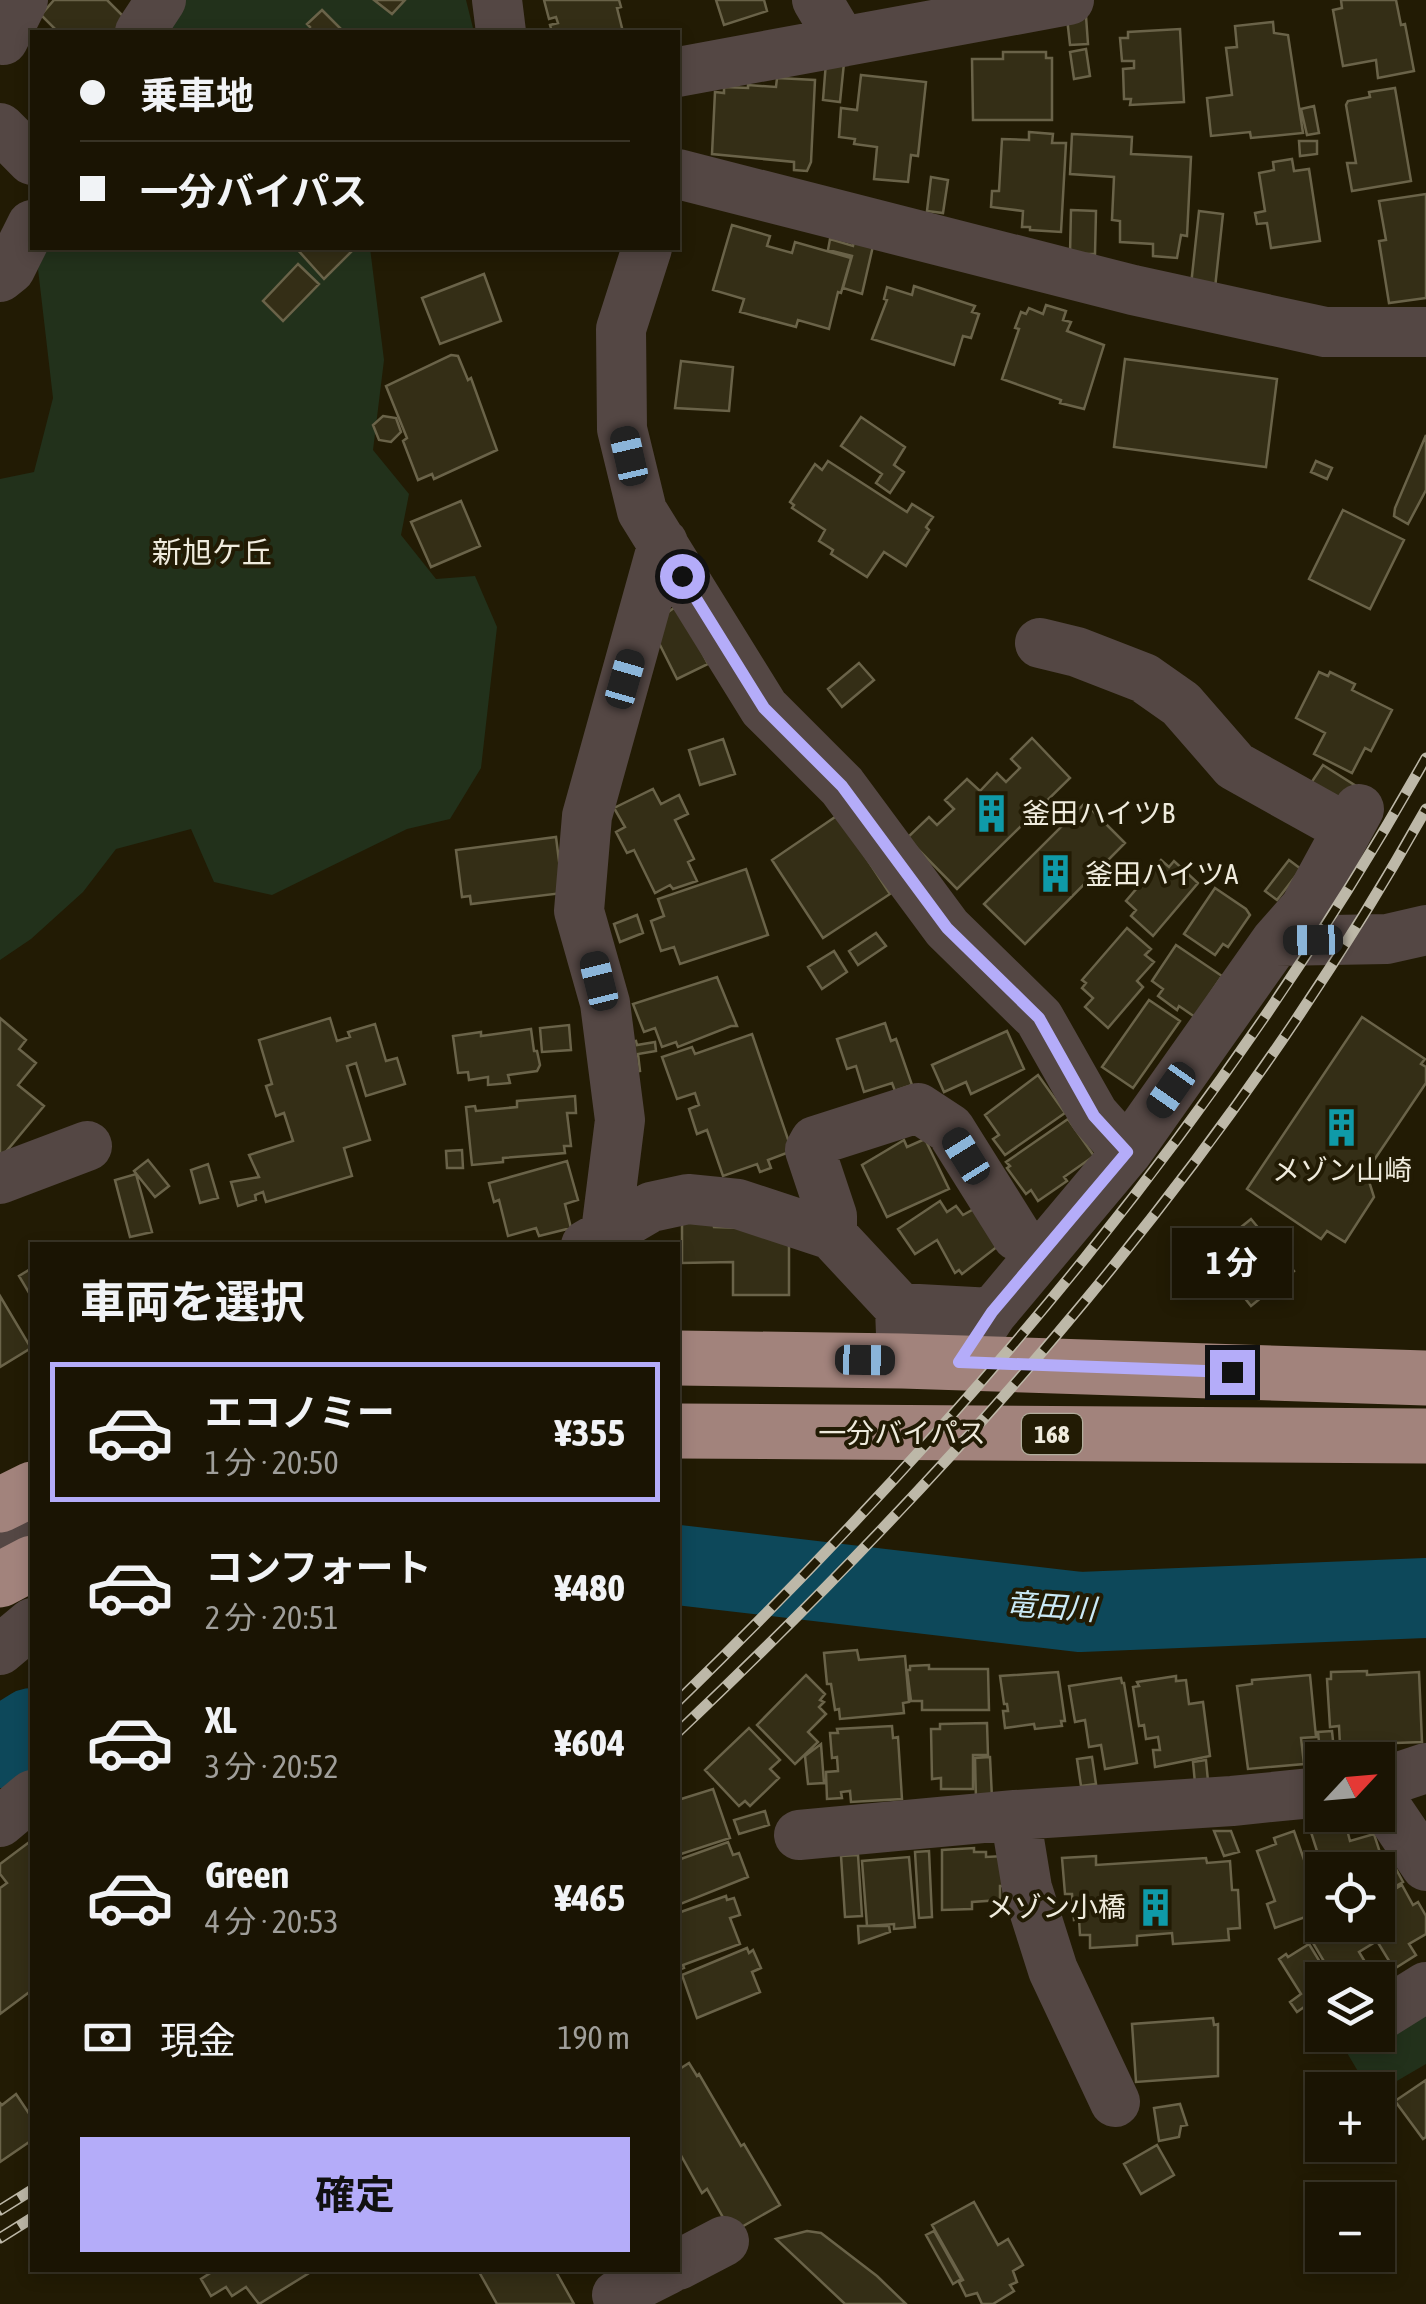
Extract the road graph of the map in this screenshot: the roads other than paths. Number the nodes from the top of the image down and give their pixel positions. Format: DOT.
graph roads {
  1 [pos="160,0"];
  2 [pos="498,0"];
  3 [pos="1070,0"];
  4 [pos="829,21"];
  5 [pos="141,30"];
  6 [pos="502,30"];
  7 [pos="680,71"];
  8 [pos="0,128"];
  9 [pos="30,158"];
  10 [pos="680,175"];
  11 [pos="30,230"];
  12 [pos="646,250"];
  13 [pos="0,277"];
  14 [pos="1426,332"];
  15 [pos="663,542"];
  16 [pos="1040,643"];
  17 [pos="1426,930"];
  18 [pos="1276,941"];
  19 [pos="87,1146"];
  20 [pos="1127,1152"];
  21 [pos="0,1179"];
  22 [pos="832,1234"];
  23 [pos="1017,1236"];
  24 [pos="596,1238"];
  25 [pos="992,1312"];
  26 [pos="901,1334"];
  27 [pos="680,1358"];
  28 [pos="959,1362"];
  29 [pos="1426,1378"];
  30 [pos="680,1431"];
  31 [pos="1426,1436"];
  32 [pos="30,1490"];
  33 [pos="0,1505"];
  34 [pos="0,1525"];
  35 [pos="30,1541"];
  36 [pos="30,1563"];
  37 [pos="0,1581"];
  38 [pos="30,1604"];
  39 [pos="30,1624"];
  40 [pos="0,1650"];
  41 [pos="1426,1768"];
  42 [pos="1395,1778"];
  43 [pos="1305,1794"];
  44 [pos="30,1797"];
  45 [pos="1015,1814"];
  46 [pos="1395,1821"];
  47 [pos="0,1822"];
  48 [pos="799,1835"];
  49 [pos="1426,1866"];
  50 [pos="1426,1987"];
  51 [pos="1395,2006"];
  52 [pos="1115,2102"];
  53 [pos="724,2241"];
  54 [pos="680,2264"];
  55 [pos="662,2272"];
  56 [pos="614,2290"];
  1 -- 5 [label="street"];
  2 -- 6 [label="street"];
  3 -- 4 [label="street"];
  4 -- 7 [label="street"];
  8 -- 9 [label="street"];
  10 -- 14 [label="street"];
  11 -- 13 [label="street"];
  12 -- 15 [label="street"];
  15 -- 20 [label="street"];
  15 -- 24 [label="street"];
  16 -- 18 [label="street"];
  17 -- 18 [label="street"];
  18 -- 20 [label="street"];
  19 -- 21 [label="street"];
  20 -- 25 [label="street"];
  22 -- 23 [label="street"];
  22 -- 24 [label="street"];
  22 -- 26 [label="street"];
  25 -- 26 [label="street"];
  25 -- 28 [label="street"];
  26 -- 27 [label="highway"];
  26 -- 28 [label="highway"];
  28 -- 29 [label="highway"];
  30 -- 31 [label="highway, 一分バイパス / 168"];
  32 -- 33 [label="highway"];
  34 -- 35 [label="street"];
  36 -- 37 [label="highway"];
  37 -- 38 [label="street"];
  39 -- 40 [label="street"];
  41 -- 42 [label="street"];
  43 -- 45 [label="street"];
  44 -- 47 [label="street"];
  45 -- 48 [label="street"];
  45 -- 52 [label="street"];
  46 -- 49 [label="street"];
  50 -- 51 [label="street"];
  53 -- 54 [label="street"];
  55 -- 56 [label="street"];
}
